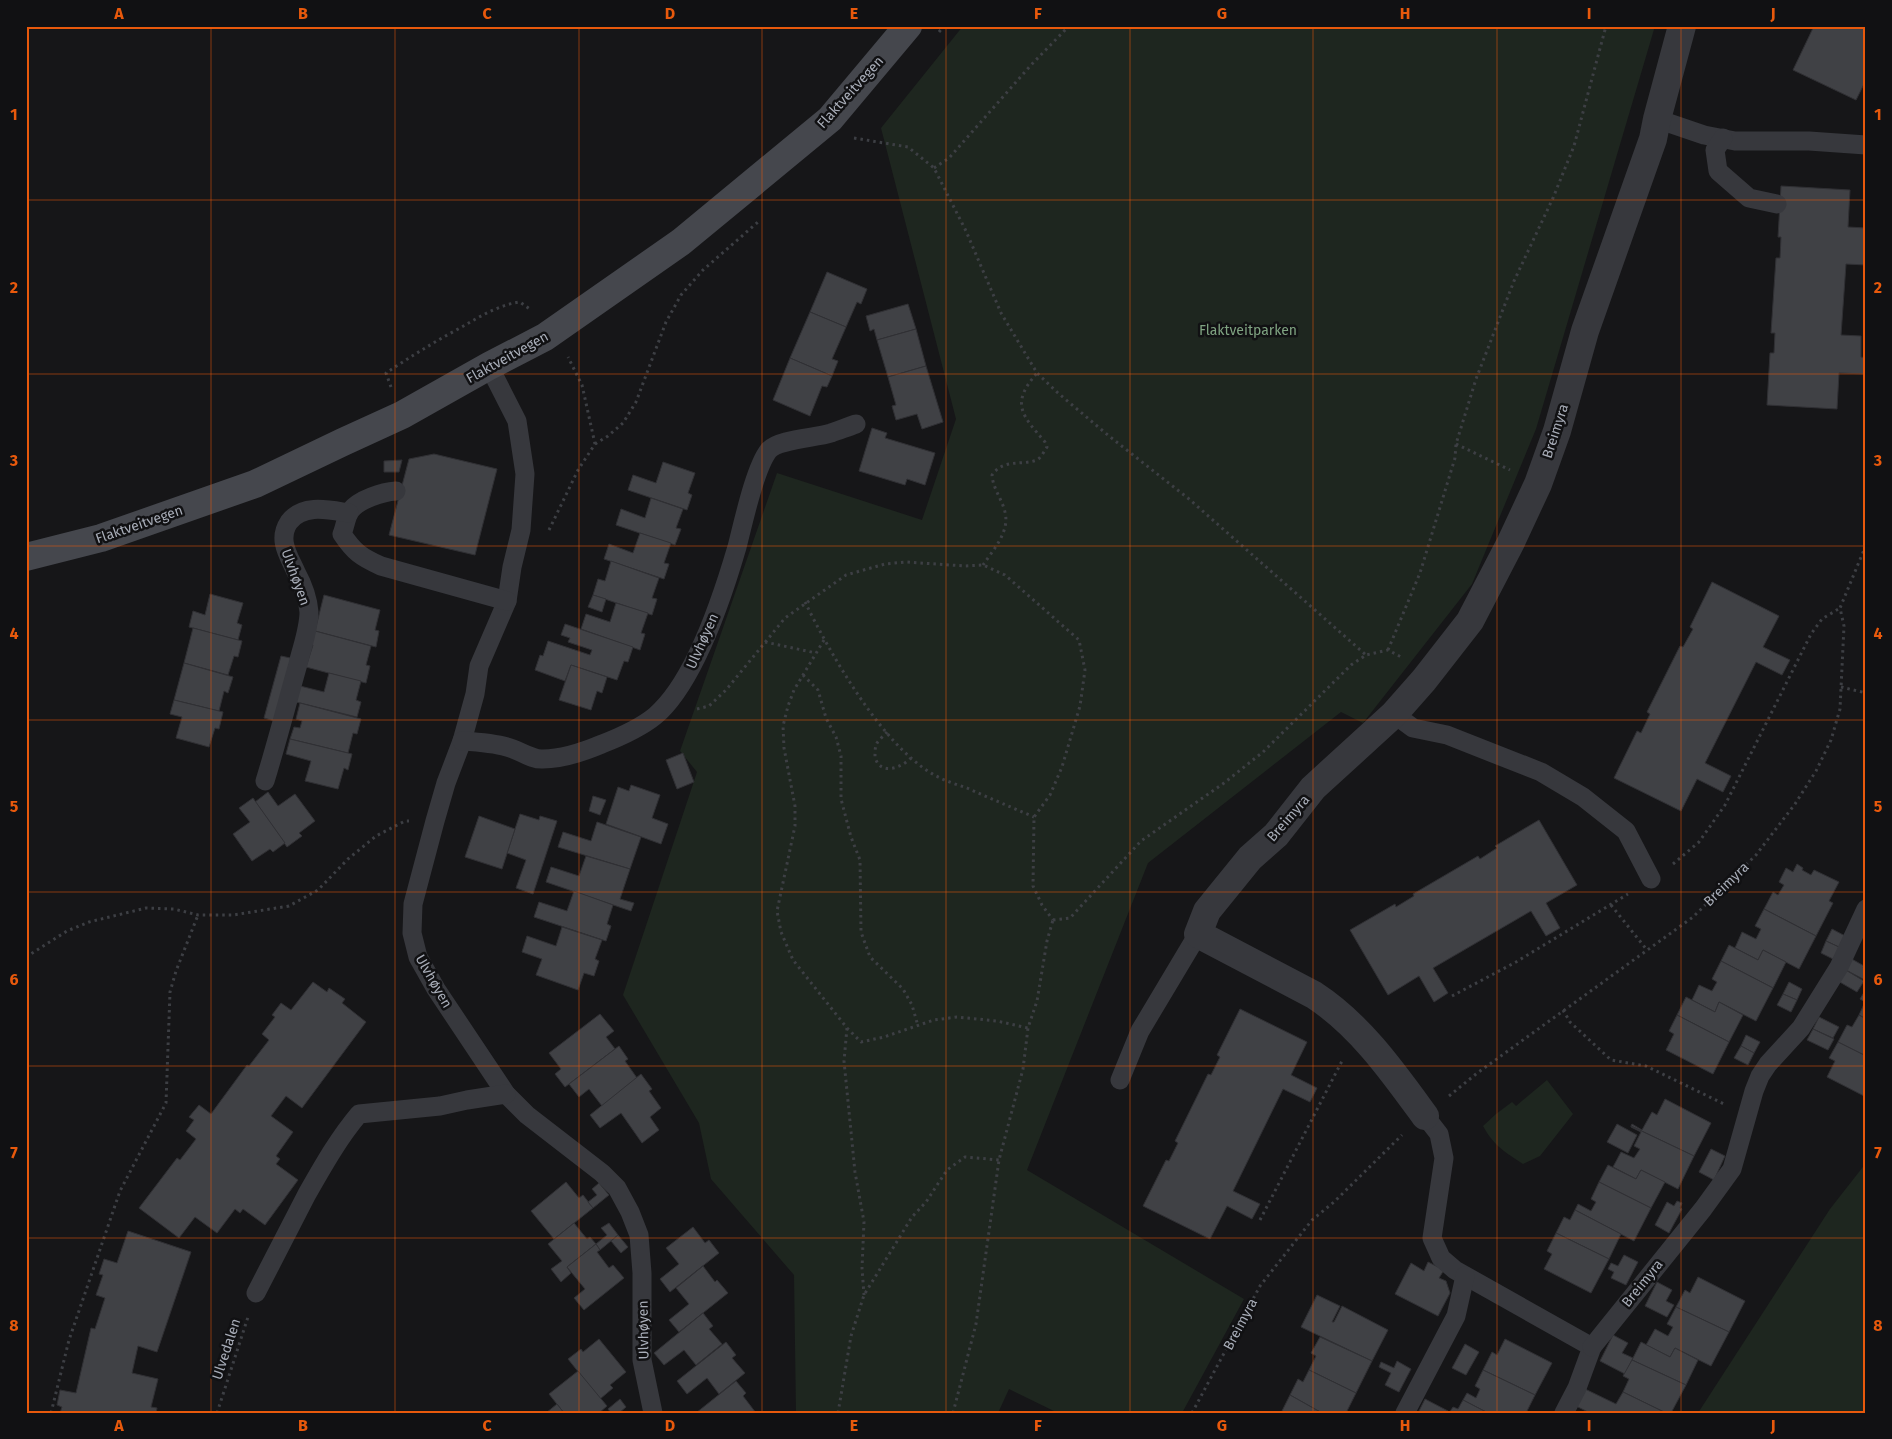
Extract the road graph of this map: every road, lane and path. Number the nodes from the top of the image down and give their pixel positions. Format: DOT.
graph roads {
  1 [pos="908,26"];
  2 [pos="944,26"];
  3 [pos="1069,26"];
  4 [pos="1606,26"];
  5 [pos="1682,26"];
  6 [pos="938,34"];
  7 [pos="1657,119"];
  8 [pos="858,130"];
  9 [pos="1723,138"];
  10 [pos="1866,145"];
  11 [pos="934,168"];
  12 [pos="1777,204"];
  13 [pos="760,220"];
  14 [pos="533,312"];
  15 [pos="564,352"];
  16 [pos="489,366"];
  17 [pos="1037,373"];
  18 [pos="402,415"];
  19 [pos="856,424"];
  20 [pos="595,444"];
  21 [pos="1456,444"];
  22 [pos="1538,484"];
  23 [pos="396,491"];
  24 [pos="349,513"];
  25 [pos="546,537"];
  26 [pos="1866,545"];
  27 [pos="26,557"];
  28 [pos="983,566"];
  29 [pos="507,601"];
  30 [pos="805,602"];
  31 [pos="1840,608"];
  32 [pos="824,640"];
  33 [pos="765,642"];
  34 [pos="816,653"];
  35 [pos="1366,655"];
  36 [pos="803,675"];
  37 [pos="1841,687"];
  38 [pos="1866,693"];
  39 [pos="657,714"];
  40 [pos="1394,714"];
  41 [pos="887,732"];
  42 [pos="462,741"];
  43 [pos="911,758"];
  44 [pos="265,781"];
  45 [pos="1034,817"];
  46 [pos="435,821"];
  47 [pos="1651,879"];
  48 [pos="1866,909"];
  49 [pos="198,915"];
  50 [pos="1053,920"];
  51 [pos="1198,934"];
  52 [pos="1647,950"];
  53 [pos="26,957"];
  54 [pos="1452,996"];
  55 [pos="1563,1010"];
  56 [pos="918,1026"];
  57 [pos="847,1028"];
  58 [pos="1028,1028"];
  59 [pos="1354,1028"];
  60 [pos="1120,1080"];
  61 [pos="506,1094"];
  62 [pos="1708,1096"];
  63 [pos="1425,1116"];
  64 [pos="999,1160"];
  65 [pos="1260,1220"];
  66 [pos="1465,1276"];
  67 [pos="256,1293"];
  68 [pos="864,1295"];
  69 [pos="1592,1347"];
  70 [pos="51,1413"];
  71 [pos="217,1413"];
  72 [pos="653,1413"];
  73 [pos="838,1413"];
  74 [pos="953,1413"];
  75 [pos="1192,1413"];
  76 [pos="1405,1413"];
  77 [pos="1564,1413"];
  1 -- 16 [label="main road, Flaktveitvegen"];
  2 -- 6 [label="path"];
  3 -- 11 [label="path"];
  4 -- 21 [label="path"];
  5 -- 7 [label="street, Breimyra"];
  7 -- 9 [label="lane"];
  7 -- 22 [label="street, Breimyra"];
  8 -- 11 [label="path"];
  9 -- 10 [label="lane"];
  9 -- 12 [label="lane"];
  11 -- 17 [label="path"];
  13 -- 20 [label="path"];
  14 -- 18 [label="path"];
  15 -- 20 [label="path"];
  16 -- 18 [label="main road, Flaktveitvegen"];
  16 -- 29 [label="lane, Ulvhøyen"];
  17 -- 28 [label="path"];
  17 -- 35 [label="path"];
  18 -- 27 [label="main road, Flaktveitvegen"];
  19 -- 39 [label="lane, Ulvhøyen"];
  20 -- 25 [label="path"];
  21 -- 22 [label="path"];
  21 -- 35 [label="path"];
  22 -- 40 [label="street, Breimyra"];
  23 -- 24 [label="lane"];
  24 -- 29 [label="lane"];
  24 -- 44 [label="lane, Ulvhøyen"];
  26 -- 31 [label="path"];
  28 -- 30 [label="path"];
  28 -- 45 [label="path"];
  29 -- 42 [label="lane, Ulvhøyen"];
  30 -- 32 [label="path"];
  30 -- 33 [label="path"];
  31 -- 37 [label="path, Breimyra"];
  31 -- 47 [label="path"];
  32 -- 34 [label="path"];
  32 -- 41 [label="path"];
  33 -- 34 [label="path"];
  33 -- 39 [label="path"];
  34 -- 36 [label="path"];
  35 -- 50 [label="path"];
  36 -- 56 [label="path"];
  36 -- 57 [label="path"];
  37 -- 38 [label="path"];
  37 -- 52 [label="path, Breimyra"];
  39 -- 42 [label="lane, Ulvhøyen"];
  40 -- 47 [label="lane"];
  40 -- 51 [label="street, Breimyra"];
  41 -- 43 [label="path"];
  41 -- 43 [label="path"];
  42 -- 46 [label="lane, Ulvhøyen"];
  43 -- 45 [label="path"];
  45 -- 50 [label="path"];
  46 -- 49 [label="path"];
  46 -- 61 [label="lane, Ulvhøyen"];
  48 -- 69 [label="lane, Breimyra"];
  49 -- 53 [label="path"];
  49 -- 70 [label="path"];
  50 -- 58 [label="path"];
  51 -- 59 [label="street"];
  51 -- 60 [label="lane, Breimyra"];
  52 -- 54 [label="path"];
  52 -- 55 [label="path, Breimyra"];
  55 -- 62 [label="path"];
  55 -- 63 [label="path, Breimyra"];
  56 -- 57 [label="path"];
  56 -- 58 [label="path"];
  57 -- 68 [label="path"];
  58 -- 64 [label="path"];
  59 -- 63 [label="street"];
  59 -- 65 [label="path"];
  61 -- 67 [label="lane"];
  61 -- 72 [label="lane, Ulvhøyen"];
  63 -- 66 [label="lane"];
  63 -- 75 [label="path, Breimyra"];
  64 -- 68 [label="path"];
  64 -- 74 [label="path"];
  66 -- 69 [label="lane"];
  66 -- 76 [label="lane"];
  67 -- 71 [label="path, Ulvedalen"];
  68 -- 73 [label="path"];
  69 -- 77 [label="lane, Breimyra"];
}
